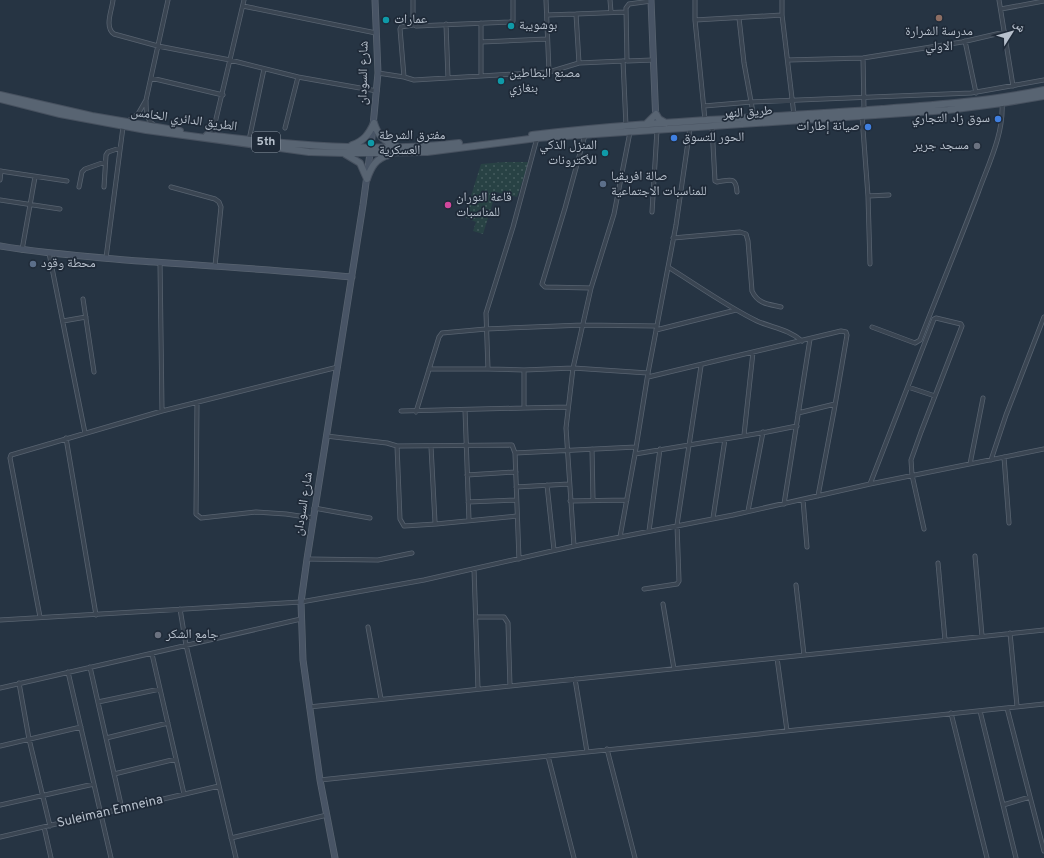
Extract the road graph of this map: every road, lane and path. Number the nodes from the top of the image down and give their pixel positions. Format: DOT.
graph roads {
  1 [pos="113,0"];
  2 [pos="168,0"];
  3 [pos="244,0"];
  4 [pos="375,0"];
  5 [pos="413,0"];
  6 [pos="513,0"];
  7 [pos="546,0"];
  8 [pos="610,0"];
  9 [pos="695,0"];
  10 [pos="782,0"];
  11 [pos="999,0"];
  12 [pos="651,1"];
  13 [pos="1044,1"];
  14 [pos="243,6"];
  15 [pos="1001,9"];
  16 [pos="611,12"];
  17 [pos="626,12"];
  18 [pos="576,14"];
  19 [pos="547,15"];
  20 [pos="782,15"];
  21 [pos="739,18"];
  22 [pos="695,20"];
  23 [pos="481,22"];
  24 [pos="413,24"];
  25 [pos="446,24"];
  26 [pos="1005,32"];
  27 [pos="376,33"];
  28 [pos="547,39"];
  29 [pos="965,41"];
  30 [pos="481,42"];
  31 [pos="158,46"];
  32 [pos="863,58"];
  33 [pos="230,60"];
  34 [pos="653,60"];
  35 [pos="788,60"];
  36 [pos="625,61"];
  37 [pos="579,63"];
  38 [pos="264,69"];
  39 [pos="548,72"];
  40 [pos="378,73"];
  41 [pos="404,76"];
  42 [pos="481,76"];
  43 [pos="298,77"];
  44 [pos="151,78"];
  45 [pos="448,78"];
  46 [pos="1044,80"];
  47 [pos="1013,86"];
  48 [pos="376,90"];
  49 [pos="1044,90"];
  50 [pos="976,93"];
  51 [pos="0,95"];
  52 [pos="223,95"];
  53 [pos="1044,96"];
  54 [pos="864,98"];
  55 [pos="0,99"];
  56 [pos="146,100"];
  57 [pos="793,100"];
  58 [pos="751,102"];
  59 [pos="1002,103"];
  60 [pos="704,106"];
  61 [pos="863,113"];
  62 [pos="656,114"];
  63 [pos="794,115"];
  64 [pos="754,120"];
  65 [pos="705,121"];
  66 [pos="374,123"];
  67 [pos="666,123"];
  68 [pos="646,124"];
  69 [pos="124,125"];
  70 [pos="626,126"];
  71 [pos="656,127"];
  72 [pos="712,127"];
  73 [pos="157,128"];
  74 [pos="285,128"];
  75 [pos="690,128"];
  76 [pos="630,132"];
  77 [pos="585,135"];
  78 [pos="212,136"];
  79 [pos="536,136"];
  80 [pos="249,140"];
  81 [pos="346,146"];
  82 [pos="401,146"];
  83 [pos="120,148"];
  84 [pos="452,148"];
  85 [pos="371,150"];
  86 [pos="344,153"];
  87 [pos="394,154"];
  88 [pos="105,162"];
  89 [pos="1,171"];
  90 [pos="35,176"];
  91 [pos="367,179"];
  92 [pos="0,180"];
  93 [pos="67,181"];
  94 [pos="79,187"];
  95 [pos="104,187"];
  96 [pos="171,187"];
  97 [pos="737,192"];
  98 [pos="889,195"];
  99 [pos="868,196"];
  100 [pos="0,200"];
  101 [pos="31,205"];
  102 [pos="60,209"];
  103 [pos="652,212"];
  104 [pos="673,238"];
  105 [pos="0,246"];
  106 [pos="22,250"];
  107 [pos="50,253"];
  108 [pos="106,258"];
  109 [pos="160,262"];
  110 [pos="870,264"];
  111 [pos="215,266"];
  112 [pos="668,267"];
  113 [pos="352,277"];
  114 [pos="592,288"];
  115 [pos="83,299"];
  116 [pos="781,307"];
  117 [pos="736,310"];
  118 [pos="86,317"];
  119 [pos="1044,318"];
  120 [pos="63,321"];
  121 [pos="583,325"];
  122 [pos="872,327"];
  123 [pos="657,328"];
  124 [pos="486,329"];
  125 [pos="810,339"];
  126 [pos="802,341"];
  127 [pos="753,352"];
  128 [pos="701,366"];
  129 [pos="338,367"];
  130 [pos="573,368"];
  131 [pos="429,369"];
  132 [pos="488,369"];
  133 [pos="524,370"];
  134 [pos="94,372"];
  135 [pos="648,375"];
  136 [pos="908,387"];
  137 [pos="935,396"];
  138 [pos="983,398"];
  139 [pos="197,402"];
  140 [pos="835,404"];
  141 [pos="568,407"];
  142 [pos="524,408"];
  143 [pos="465,410"];
  144 [pos="162,411"];
  145 [pos="401,411"];
  146 [pos="416,412"];
  147 [pos="798,413"];
  148 [pos="797,426"];
  149 [pos="763,432"];
  150 [pos="85,433"];
  151 [pos="744,435"];
  152 [pos="326,436"];
  153 [pos="66,438"];
  154 [pos="725,439"];
  155 [pos="689,444"];
  156 [pos="398,446"];
  157 [pos="466,446"];
  158 [pos="431,447"];
  159 [pos="636,447"];
  160 [pos="592,449"];
  161 [pos="660,449"];
  162 [pos="1044,449"];
  163 [pos="567,450"];
  164 [pos="515,453"];
  165 [pos="635,454"];
  166 [pos="1004,457"];
  167 [pos="990,460"];
  168 [pos="970,464"];
  169 [pos="516,472"];
  170 [pos="467,475"];
  171 [pos="912,476"];
  172 [pos="569,484"];
  173 [pos="870,484"];
  174 [pos="547,485"];
  175 [pos="516,487"];
  176 [pos="818,496"];
  177 [pos="516,500"];
  178 [pos="594,500"];
  179 [pos="627,500"];
  180 [pos="803,500"];
  181 [pos="570,501"];
  182 [pos="468,502"];
  183 [pos="784,504"];
  184 [pos="314,508"];
  185 [pos="748,511"];
  186 [pos="517,516"];
  187 [pos="313,518"];
  188 [pos="370,518"];
  189 [pos="713,518"];
  190 [pos="468,520"];
  191 [pos="1009,523"];
  192 [pos="436,524"];
  193 [pos="677,525"];
  194 [pos="924,529"];
  195 [pos="649,531"];
  196 [pos="620,537"];
  197 [pos="574,546"];
  198 [pos="807,547"];
  199 [pos="554,550"];
  200 [pos="412,553"];
  201 [pos="975,556"];
  202 [pos="307,558"];
  203 [pos="519,559"];
  204 [pos="938,563"];
  205 [pos="474,569"];
  206 [pos="796,585"];
  207 [pos="644,589"];
  208 [pos="301,602"];
  209 [pos="663,604"];
  210 [pos="180,610"];
  211 [pos="96,615"];
  212 [pos="40,617"];
  213 [pos="476,617"];
  214 [pos="301,619"];
  215 [pos="0,620"];
  216 [pos="368,627"];
  217 [pos="1044,630"];
  218 [pos="1010,633"];
  219 [pos="982,636"];
  220 [pos="945,640"];
  221 [pos="186,645"];
  222 [pos="152,654"];
  223 [pos="804,655"];
  224 [pos="778,658"];
  225 [pos="90,667"];
  226 [pos="674,669"];
  227 [pos="68,672"];
  228 [pos="575,680"];
  229 [pos="19,684"];
  230 [pos="510,686"];
  231 [pos="0,688"];
  232 [pos="160,689"];
  233 [pos="478,689"];
  234 [pos="381,699"];
  235 [pos="98,702"];
  236 [pos="1044,704"];
  237 [pos="1017,706"];
  238 [pos="309,707"];
  239 [pos="1007,708"];
  240 [pos="980,711"];
  241 [pos="951,713"];
  242 [pos="168,723"];
  243 [pos="81,727"];
  244 [pos="787,731"];
  245 [pos="106,738"];
  246 [pos="29,739"];
  247 [pos="0,746"];
  248 [pos="607,750"];
  249 [pos="587,752"];
  250 [pos="548,756"];
  251 [pos="176,759"];
  252 [pos="114,774"];
  253 [pos="320,780"];
  254 [pos="94,784"];
  255 [pos="219,786"];
  256 [pos="184,794"];
  257 [pos="42,796"];
  258 [pos="1030,797"];
  259 [pos="0,805"];
  260 [pos="1003,805"];
  261 [pos="122,808"];
  262 [pos="100,813"];
  263 [pos="327,815"];
  264 [pos="50,826"];
  265 [pos="44,827"];
  266 [pos="0,837"];
  267 [pos="231,838"];
  268 [pos="1044,851"];
  269 [pos="51,858"];
  270 [pos="111,858"];
  271 [pos="236,858"];
  272 [pos="335,858"];
  273 [pos="574,858"];
  274 [pos="635,858"];
  275 [pos="987,858"];
  276 [pos="1016,858"];
  1 -- 31 [label="street"];
  2 -- 31 [label="street"];
  3 -- 14 [label="street"];
  4 -- 27 [label="main road, شارع السودان"];
  5 -- 24 [label="street"];
  6 -- 23 [label="street"];
  7 -- 19 [label="street"];
  8 -- 16 [label="street"];
  9 -- 22 [label="street"];
  10 -- 20 [label="street"];
  11 -- 15 [label="street"];
  12 -- 17 [label="street"];
  12 -- 34 [label="main road"];
  13 -- 15 [label="street"];
  14 -- 27 [label="street"];
  14 -- 33 [label="street"];
  15 -- 26 [label="street"];
  16 -- 17 [label="street"];
  16 -- 18 [label="street"];
  17 -- 36 [label="street"];
  18 -- 19 [label="street"];
  18 -- 37 [label="street"];
  19 -- 28 [label="street"];
  20 -- 21 [label="street"];
  20 -- 35 [label="street"];
  21 -- 22 [label="street"];
  21 -- 58 [label="street"];
  22 -- 60 [label="street"];
  23 -- 25 [label="street"];
  23 -- 30 [label="street"];
  24 -- 25 [label="street"];
  24 -- 41 [label="street"];
  25 -- 45 [label="street"];
  26 -- 29 [label="street"];
  26 -- 47 [label="street"];
  27 -- 40 [label="main road, شارع السودان"];
  28 -- 30 [label="street"];
  28 -- 39 [label="street"];
  29 -- 32 [label="street"];
  29 -- 50 [label="street"];
  30 -- 42 [label="street"];
  31 -- 33 [label="street"];
  31 -- 44 [label="street"];
  32 -- 35 [label="street"];
  32 -- 54 [label="street"];
  33 -- 38 [label="street"];
  33 -- 52 [label="street"];
  34 -- 36 [label="street"];
  34 -- 62 [label="main road"];
  35 -- 57 [label="street"];
  36 -- 37 [label="street"];
  36 -- 70 [label="street"];
  37 -- 39 [label="street"];
  38 -- 43 [label="street"];
  38 -- 80 [label="street"];
  39 -- 42 [label="street"];
  40 -- 41 [label="street"];
  40 -- 48 [label="main road, شارع السودان"];
  41 -- 45 [label="street"];
  42 -- 45 [label="street"];
  43 -- 48 [label="street"];
  43 -- 74 [label="street"];
  44 -- 52 [label="street"];
  44 -- 56 [label="street"];
  46 -- 47 [label="street"];
  47 -- 50 [label="street"];
  48 -- 66 [label="main road, شارع السودان"];
  49 -- 61 [label="main road, طريق النهر"];
  50 -- 54 [label="street"];
  51 -- 69 [label="main road, الطريق الدائري الخامس / 5th"];
  52 -- 78 [label="street"];
  53 -- 59 [label="main road, طريق النهر"];
  54 -- 57 [label="street"];
  54 -- 61 [label="street"];
  55 -- 69 [label="main road, الطريق الدائري الخامس / 5th"];
  56 -- 69 [label="street"];
  56 -- 73 [label="street"];
  57 -- 58 [label="street"];
  57 -- 63 [label="street"];
  58 -- 60 [label="street"];
  58 -- 64 [label="street"];
  59 -- 61 [label="main road, طريق النهر"];
  59 -- 122 [label="street"];
  60 -- 65 [label="street"];
  61 -- 63 [label="main road, طريق النهر"];
  61 -- 64 [label="main road, طريق النهر"];
  61 -- 99 [label="street"];
  62 -- 67 [label="main road"];
  62 -- 68 [label="main road"];
  62 -- 71 [label="main road"];
  63 -- 64 [label="main road, طريق النهر"];
  64 -- 65 [label="main road, طريق النهر"];
  64 -- 72 [label="main road, طريق النهر"];
  65 -- 67 [label="main road, طريق النهر"];
  66 -- 81 [label="main road"];
  66 -- 82 [label="main road"];
  66 -- 85 [label="main road, شارع السودان"];
  67 -- 71 [label="main road, طريق النهر"];
  68 -- 70 [label="main road, طريق النهر"];
  68 -- 71 [label="main road, طريق النهر"];
  69 -- 73 [label="main road, الطريق الدائري الخامس / 5th"];
  69 -- 83 [label="street"];
  69 -- 86 [label="main road, الطريق الدائري الخامس / 5th"];
  70 -- 79 [label="main road, طريق النهر"];
  71 -- 75 [label="main road, طريق النهر"];
  71 -- 76 [label="main road, طريق النهر"];
  71 -- 103 [label="street"];
  72 -- 75 [label="main road, طريق النهر"];
  72 -- 97 [label="street"];
  73 -- 78 [label="main road, الطريق الدائري الخامس / 5th"];
  75 -- 104 [label="street"];
  76 -- 77 [label="main road, طريق النهر"];
  76 -- 114 [label="street"];
  77 -- 79 [label="main road, طريق النهر"];
  77 -- 114 [label="street"];
  78 -- 80 [label="main road, الطريق الدائري الخامس / 5th"];
  79 -- 82 [label="main road, الطريق الدائري الخامس / 5th"];
  79 -- 84 [label="main road, طريق النهر"];
  79 -- 124 [label="street"];
  80 -- 81 [label="main road, الطريق الدائري الخامس / 5th"];
  81 -- 85 [label="main road, الطريق الدائري الخامس / 5th"];
  82 -- 85 [label="main road, الطريق الدائري الخامس / 5th"];
  83 -- 88 [label="street"];
  83 -- 108 [label="street"];
  84 -- 87 [label="main road, الطريق الدائري الخامس / 5th"];
  85 -- 86 [label="main road, الطريق الدائري الخامس / 5th"];
  85 -- 87 [label="main road, الطريق الدائري الخامس / 5th"];
  85 -- 91 [label="main road, شارع السودان"];
  86 -- 91 [label="main road"];
  87 -- 91 [label="main road"];
  88 -- 94 [label="street"];
  88 -- 95 [label="street"];
  89 -- 90 [label="street"];
  89 -- 92 [label="street"];
  90 -- 93 [label="street"];
  90 -- 101 [label="street"];
  91 -- 113 [label="main road, شارع السودان"];
  96 -- 111 [label="street"];
  98 -- 99 [label="street"];
  99 -- 110 [label="street"];
  100 -- 101 [label="street"];
  101 -- 102 [label="street"];
  101 -- 106 [label="street"];
  104 -- 112 [label="street"];
  104 -- 116 [label="street"];
  105 -- 106 [label="main road"];
  106 -- 107 [label="main road"];
  107 -- 108 [label="main road"];
  107 -- 120 [label="street"];
  108 -- 109 [label="main road"];
  109 -- 111 [label="main road"];
  109 -- 144 [label="street"];
  111 -- 113 [label="main road"];
  112 -- 117 [label="street"];
  112 -- 123 [label="street"];
  113 -- 129 [label="main road, شارع السودان"];
  114 -- 121 [label="street"];
  115 -- 118 [label="street"];
  117 -- 123 [label="street"];
  117 -- 126 [label="street"];
  118 -- 120 [label="street"];
  118 -- 134 [label="street"];
  119 -- 167 [label="street"];
  120 -- 150 [label="street"];
  121 -- 123 [label="street"];
  121 -- 124 [label="street"];
  121 -- 130 [label="street"];
  123 -- 135 [label="street"];
  124 -- 131 [label="street"];
  124 -- 132 [label="street"];
  125 -- 126 [label="street"];
  125 -- 140 [label="street"];
  125 -- 147 [label="street"];
  126 -- 127 [label="street"];
  127 -- 128 [label="street"];
  127 -- 151 [label="street"];
  128 -- 135 [label="street"];
  128 -- 155 [label="street"];
  129 -- 139 [label="street"];
  129 -- 152 [label="main road, شارع السودان"];
  130 -- 133 [label="street"];
  130 -- 135 [label="street"];
  130 -- 141 [label="street"];
  131 -- 132 [label="street"];
  131 -- 146 [label="street"];
  132 -- 133 [label="street"];
  133 -- 142 [label="street"];
  135 -- 159 [label="street"];
  136 -- 137 [label="street"];
  136 -- 137 [label="street"];
  136 -- 173 [label="street"];
  137 -- 171 [label="street"];
  138 -- 168 [label="street"];
  139 -- 144 [label="street"];
  139 -- 187 [label="street"];
  140 -- 147 [label="street"];
  140 -- 176 [label="street"];
  141 -- 142 [label="street"];
  141 -- 163 [label="street"];
  142 -- 143 [label="street"];
  143 -- 146 [label="street"];
  143 -- 157 [label="street"];
  144 -- 150 [label="street"];
  145 -- 146 [label="street"];
  147 -- 148 [label="street"];
  148 -- 149 [label="street"];
  148 -- 183 [label="street"];
  149 -- 151 [label="street"];
  149 -- 185 [label="street"];
  150 -- 153 [label="street"];
  151 -- 154 [label="street"];
  152 -- 156 [label="street"];
  152 -- 184 [label="main road, شارع السودان"];
  153 -- 211 [label="street"];
  153 -- 212 [label="street"];
  154 -- 155 [label="street"];
  154 -- 189 [label="street"];
  155 -- 161 [label="street"];
  155 -- 193 [label="street"];
  156 -- 158 [label="street"];
  156 -- 192 [label="street"];
  157 -- 158 [label="street"];
  157 -- 164 [label="street"];
  157 -- 170 [label="street"];
  158 -- 192 [label="street"];
  159 -- 160 [label="street"];
  159 -- 165 [label="street"];
  160 -- 163 [label="street"];
  160 -- 178 [label="street"];
  161 -- 165 [label="street"];
  161 -- 195 [label="street"];
  162 -- 166 [label="street"];
  163 -- 164 [label="street"];
  163 -- 172 [label="street"];
  164 -- 169 [label="street"];
  165 -- 179 [label="street"];
  166 -- 167 [label="street"];
  166 -- 191 [label="street"];
  167 -- 168 [label="street"];
  168 -- 171 [label="street"];
  169 -- 170 [label="street"];
  169 -- 175 [label="street"];
  170 -- 182 [label="street"];
  171 -- 173 [label="street"];
  171 -- 194 [label="street"];
  172 -- 174 [label="street"];
  172 -- 181 [label="street"];
  173 -- 176 [label="street"];
  174 -- 175 [label="street"];
  174 -- 199 [label="street"];
  175 -- 177 [label="street"];
  176 -- 180 [label="street"];
  177 -- 182 [label="street"];
  177 -- 186 [label="street"];
  178 -- 179 [label="street"];
  178 -- 181 [label="street"];
  179 -- 196 [label="street"];
  180 -- 183 [label="street"];
  180 -- 198 [label="street"];
  181 -- 197 [label="street"];
  182 -- 190 [label="street"];
  183 -- 185 [label="street"];
  184 -- 187 [label="main road, شارع السودان"];
  184 -- 188 [label="street"];
  185 -- 189 [label="street"];
  186 -- 190 [label="street"];
  186 -- 203 [label="street"];
  187 -- 202 [label="main road, شارع السودان"];
  189 -- 193 [label="street"];
  190 -- 192 [label="street"];
  193 -- 195 [label="street"];
  193 -- 207 [label="street"];
  195 -- 196 [label="street"];
  196 -- 197 [label="street"];
  197 -- 199 [label="street"];
  199 -- 203 [label="street"];
  200 -- 202 [label="street"];
  201 -- 219 [label="street"];
  202 -- 208 [label="main road, شارع السودان"];
  203 -- 205 [label="street"];
  204 -- 220 [label="street"];
  205 -- 208 [label="street"];
  205 -- 213 [label="street"];
  206 -- 223 [label="street"];
  208 -- 210 [label="street"];
  208 -- 214 [label="main road, شارع السودان"];
  209 -- 226 [label="street"];
  210 -- 211 [label="street"];
  210 -- 221 [label="street"];
  211 -- 212 [label="street"];
  212 -- 215 [label="street"];
  213 -- 230 [label="street"];
  213 -- 233 [label="street"];
  214 -- 221 [label="street"];
  214 -- 238 [label="main road, شارع السودان"];
  216 -- 234 [label="street"];
  217 -- 218 [label="street"];
  218 -- 219 [label="street"];
  218 -- 237 [label="street"];
  219 -- 220 [label="street"];
  220 -- 223 [label="street"];
  221 -- 222 [label="street"];
  221 -- 255 [label="street"];
  222 -- 225 [label="street"];
  222 -- 232 [label="street"];
  223 -- 224 [label="street"];
  224 -- 226 [label="street"];
  224 -- 244 [label="street"];
  225 -- 227 [label="street"];
  225 -- 235 [label="street"];
  226 -- 228 [label="street"];
  227 -- 229 [label="street"];
  227 -- 243 [label="street"];
  228 -- 230 [label="street"];
  228 -- 249 [label="street"];
  229 -- 231 [label="street"];
  229 -- 246 [label="street"];
  230 -- 233 [label="street"];
  232 -- 235 [label="street"];
  232 -- 242 [label="street"];
  233 -- 234 [label="street"];
  234 -- 238 [label="street"];
  235 -- 245 [label="street"];
  236 -- 237 [label="street"];
  237 -- 239 [label="street"];
  238 -- 253 [label="main road, شارع السودان"];
  239 -- 240 [label="street"];
  239 -- 258 [label="street"];
  240 -- 241 [label="street"];
  240 -- 260 [label="street"];
  241 -- 244 [label="street"];
  241 -- 275 [label="street"];
  242 -- 245 [label="street"];
  242 -- 251 [label="street"];
  243 -- 246 [label="street"];
  243 -- 254 [label="street"];
  244 -- 248 [label="street"];
  245 -- 252 [label="street"];
  246 -- 247 [label="street"];
  246 -- 257 [label="street"];
  248 -- 249 [label="street"];
  248 -- 274 [label="street"];
  249 -- 250 [label="street"];
  250 -- 253 [label="street"];
  250 -- 273 [label="street"];
  251 -- 252 [label="street"];
  251 -- 256 [label="street"];
  252 -- 261 [label="street"];
  253 -- 263 [label="main road, شارع السودان"];
  254 -- 257 [label="street"];
  254 -- 262 [label="street"];
  255 -- 256 [label="street, Suleiman Emneina"];
  255 -- 267 [label="street"];
  256 -- 261 [label="street, Suleiman Emneina"];
  257 -- 259 [label="street"];
  257 -- 264 [label="street"];
  258 -- 260 [label="street"];
  258 -- 268 [label="street"];
  260 -- 276 [label="street"];
  261 -- 262 [label="street, Suleiman Emneina"];
  262 -- 264 [label="street, Suleiman Emneina"];
  262 -- 270 [label="street"];
  263 -- 267 [label="street"];
  263 -- 272 [label="main road, شارع السودان"];
  264 -- 265 [label="street, Suleiman Emneina"];
  265 -- 266 [label="street, Suleiman Emneina"];
  265 -- 269 [label="street"];
  267 -- 271 [label="street"];
}
